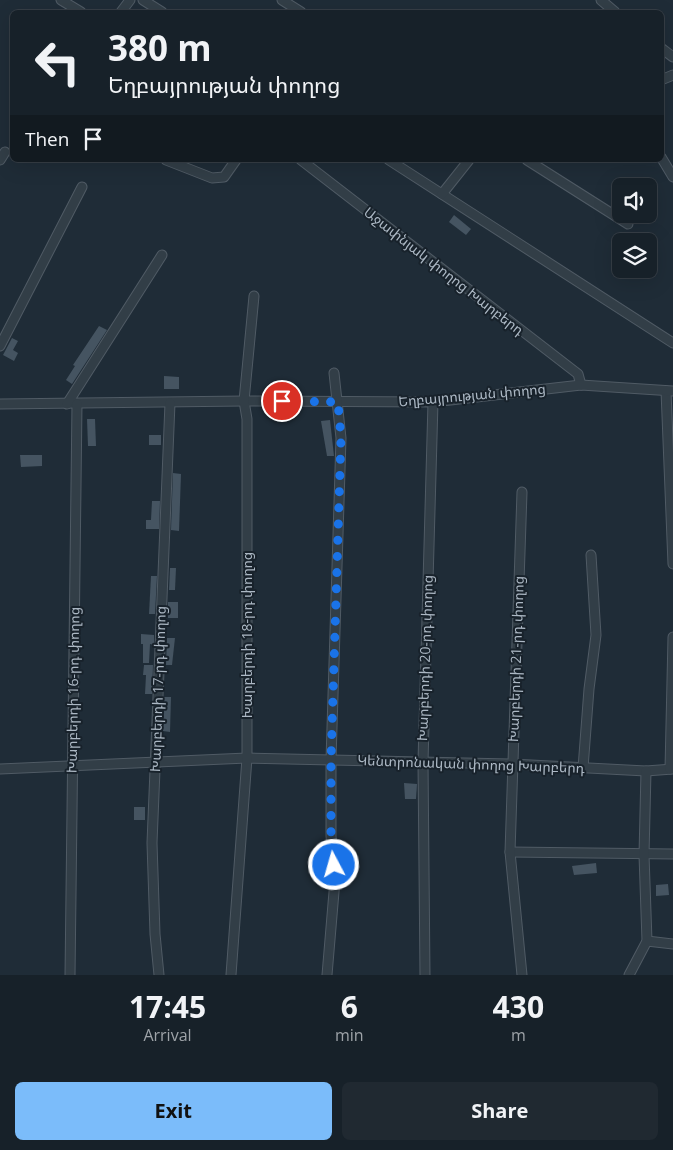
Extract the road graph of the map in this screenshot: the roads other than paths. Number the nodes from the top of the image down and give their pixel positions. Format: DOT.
graph roads {
  1 [pos="62,0"];
  2 [pos="142,0"];
  3 [pos="282,0"];
  4 [pos="600,0"];
  5 [pos="78,10"];
  6 [pos="159,10"];
  7 [pos="298,10"];
  8 [pos="612,10"];
  9 [pos="171,162"];
  10 [pos="235,162"];
  11 [pos="304,162"];
  12 [pos="392,162"];
  13 [pos="467,162"];
  14 [pos="530,162"];
  15 [pos="664,162"];
  16 [pos="673,177"];
  17 [pos="82,187"];
  18 [pos="442,194"];
  19 [pos="628,224"];
  20 [pos="162,255"];
  21 [pos="254,296"];
  22 [pos="673,343"];
  23 [pos="0,346"];
  24 [pos="334,373"];
  25 [pos="581,386"];
  26 [pos="670,391"];
  27 [pos="244,400"];
  28 [pos="338,402"];
  29 [pos="433,402"];
  30 [pos="170,403"];
  31 [pos="0,404"];
  32 [pos="72,404"];
  33 [pos="522,492"];
  34 [pos="591,555"];
  35 [pos="673,564"];
  36 [pos="673,637"];
  37 [pos="246,758"];
  38 [pos="155,760"];
  39 [pos="331,760"];
  40 [pos="422,762"];
  41 [pos="72,764"];
  42 [pos="512,764"];
  43 [pos="583,768"];
  44 [pos="0,769"];
  45 [pos="671,769"];
  46 [pos="646,771"];
  47 [pos="510,852"];
  48 [pos="644,854"];
  49 [pos="673,854"];
  50 [pos="647,941"];
  51 [pos="673,944"];
  52 [pos="70,975"];
  53 [pos="159,975"];
  54 [pos="231,975"];
  55 [pos="328,975"];
  56 [pos="425,975"];
  57 [pos="522,975"];
  58 [pos="629,975"];
  1 -- 5 [label="street"];
  2 -- 6 [label="street"];
  3 -- 7 [label="street"];
  4 -- 8 [label="street"];
  9 -- 10 [label="street"];
  11 -- 25 [label="street, Աջափնյակ փողոց Խարբերդ"];
  12 -- 18 [label="street"];
  13 -- 18 [label="street"];
  14 -- 19 [label="street"];
  15 -- 16 [label="street"];
  17 -- 23 [label="street"];
  18 -- 22 [label="street"];
  20 -- 32 [label="street"];
  21 -- 27 [label="street, Խարբերդի 18-րդ փողոց"];
  24 -- 28 [label="street"];
  25 -- 26 [label="street, Եղբայրության փողոց"];
  25 -- 29 [label="street, Եղբայրության փողոց"];
  26 -- 35 [label="street"];
  27 -- 28 [label="street, Եղբայրության փողոց"];
  27 -- 30 [label="street, Եղբայրության փողոց"];
  27 -- 37 [label="street, Խարբերդի 18-րդ փողոց"];
  28 -- 29 [label="street, Եղբայրության փողոց"];
  28 -- 39 [label="street"];
  29 -- 40 [label="street, Խարբերդի 20-րդ փողոց"];
  30 -- 32 [label="street, Եղբայրության փողոց"];
  30 -- 38 [label="street, Խարբերդի 17-րդ փողոց"];
  31 -- 32 [label="street, Եղբայրության փողոց"];
  32 -- 41 [label="street, Խարբերդի 16-րդ փողոց"];
  33 -- 42 [label="street, Խարբերդի 21-րդ փողոց"];
  34 -- 43 [label="street"];
  36 -- 45 [label="street"];
  37 -- 38 [label="street, Կենտրոնական փողոց Խարբերդ"];
  37 -- 39 [label="street, Կենտրոնական փողոց Խարբերդ"];
  37 -- 54 [label="street, Խարբերդի 18-րդ փողոց"];
  38 -- 41 [label="street, Կենտրոնական փողոց Խարբերդ"];
  38 -- 53 [label="street, Խարբերդի 17-րդ փողոց"];
  39 -- 40 [label="street, Կենտրոնական փողոց Խարբերդ"];
  39 -- 55 [label="street"];
  40 -- 42 [label="street, Կենտրոնական փողոց Խարբերդ"];
  40 -- 56 [label="street, Խարբերդի 20-րդ փողոց"];
  41 -- 44 [label="street, Կենտրոնական փողոց Խարբերդ"];
  41 -- 52 [label="street, Խարբերդի 16-րդ փողոց"];
  42 -- 43 [label="street, Կենտրոնական փողոց Խարբերդ"];
  42 -- 47 [label="street, Խարբերդի 21-րդ փողոց"];
  43 -- 46 [label="street, Կենտրոնական փողոց Խարբերդ"];
  45 -- 46 [label="street, Կենտրոնական փողոց Խարբերդ"];
  46 -- 48 [label="street"];
  47 -- 48 [label="street"];
  47 -- 57 [label="street, Խարբերդի 21-րդ փողոց"];
  48 -- 49 [label="street"];
  48 -- 50 [label="street"];
  50 -- 51 [label="street"];
  50 -- 58 [label="street"];
}
